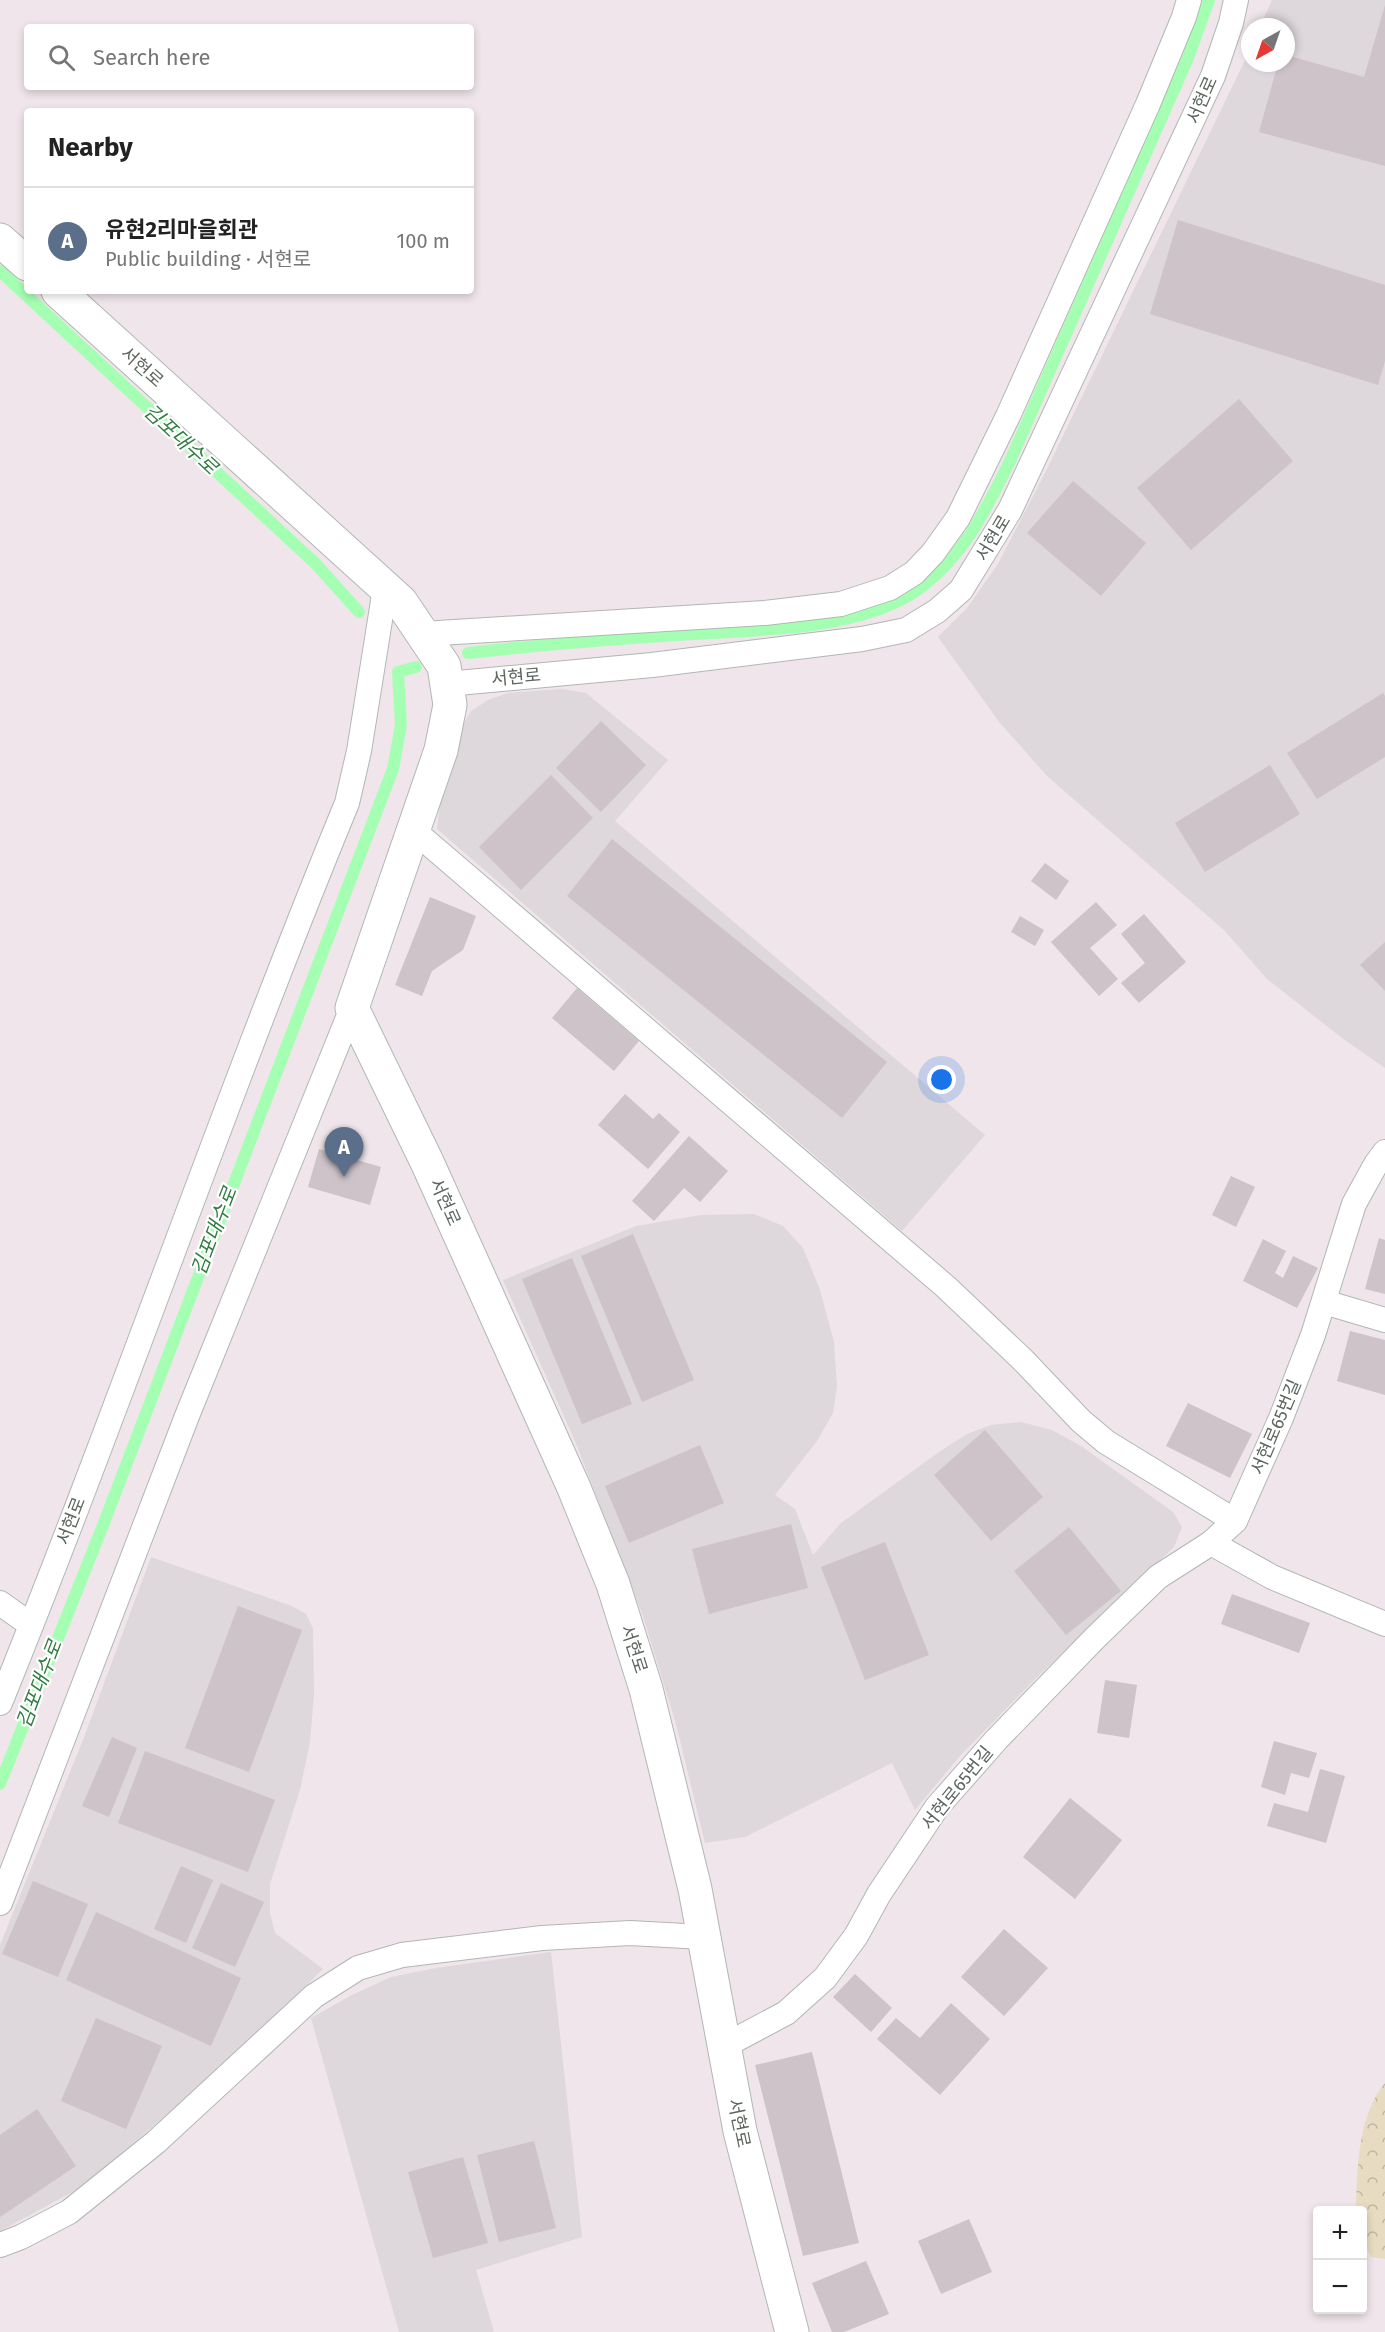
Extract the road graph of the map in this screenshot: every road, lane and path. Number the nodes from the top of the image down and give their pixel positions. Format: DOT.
graph roads {
  1 [pos="1189,0"];
  2 [pos="1236,0"];
  3 [pos="0,240"];
  4 [pos="24,261"];
  5 [pos="61,294"];
  6 [pos="385,589"];
  7 [pos="422,634"];
  8 [pos="447,684"];
  9 [pos="413,830"];
  10 [pos="352,1008"];
  11 [pos="1385,1152"];
  12 [pos="1324,1302"];
  13 [pos="1385,1320"];
  14 [pos="1235,1521"];
  15 [pos="1211,1543"];
  16 [pos="0,1603"];
  17 [pos="1385,1624"];
  18 [pos="31,1625"];
  19 [pos="0,1703"];
  20 [pos="0,1903"];
  21 [pos="703,1937"];
  22 [pos="724,2046"];
  23 [pos="0,2245"];
  24 [pos="792,2332"];
  1 -- 7 [label="lane"];
  2 -- 8 [label="lane, 서현로"];
  3 -- 4 [label="street"];
  5 -- 6 [label="street, 서현로"];
  6 -- 7 [label="street, 서현로"];
  6 -- 18 [label="lane, 서현로"];
  7 -- 8 [label="street, 서현로"];
  8 -- 9 [label="street, 서현로"];
  9 -- 10 [label="street, 서현로"];
  9 -- 14 [label="lane"];
  10 -- 20 [label="lane, 서현로"];
  10 -- 21 [label="street, 서현로"];
  11 -- 12 [label="lane, 서현로65번길"];
  12 -- 13 [label="lane"];
  12 -- 14 [label="lane, 서현로65번길"];
  14 -- 15 [label="lane, 서현로65번길"];
  15 -- 17 [label="lane"];
  15 -- 22 [label="lane, 서현로65번길"];
  16 -- 18 [label="lane"];
  18 -- 19 [label="lane, 서현로"];
  21 -- 22 [label="street, 서현로"];
  21 -- 23 [label="lane"];
  22 -- 24 [label="street, 서현로"];
}
